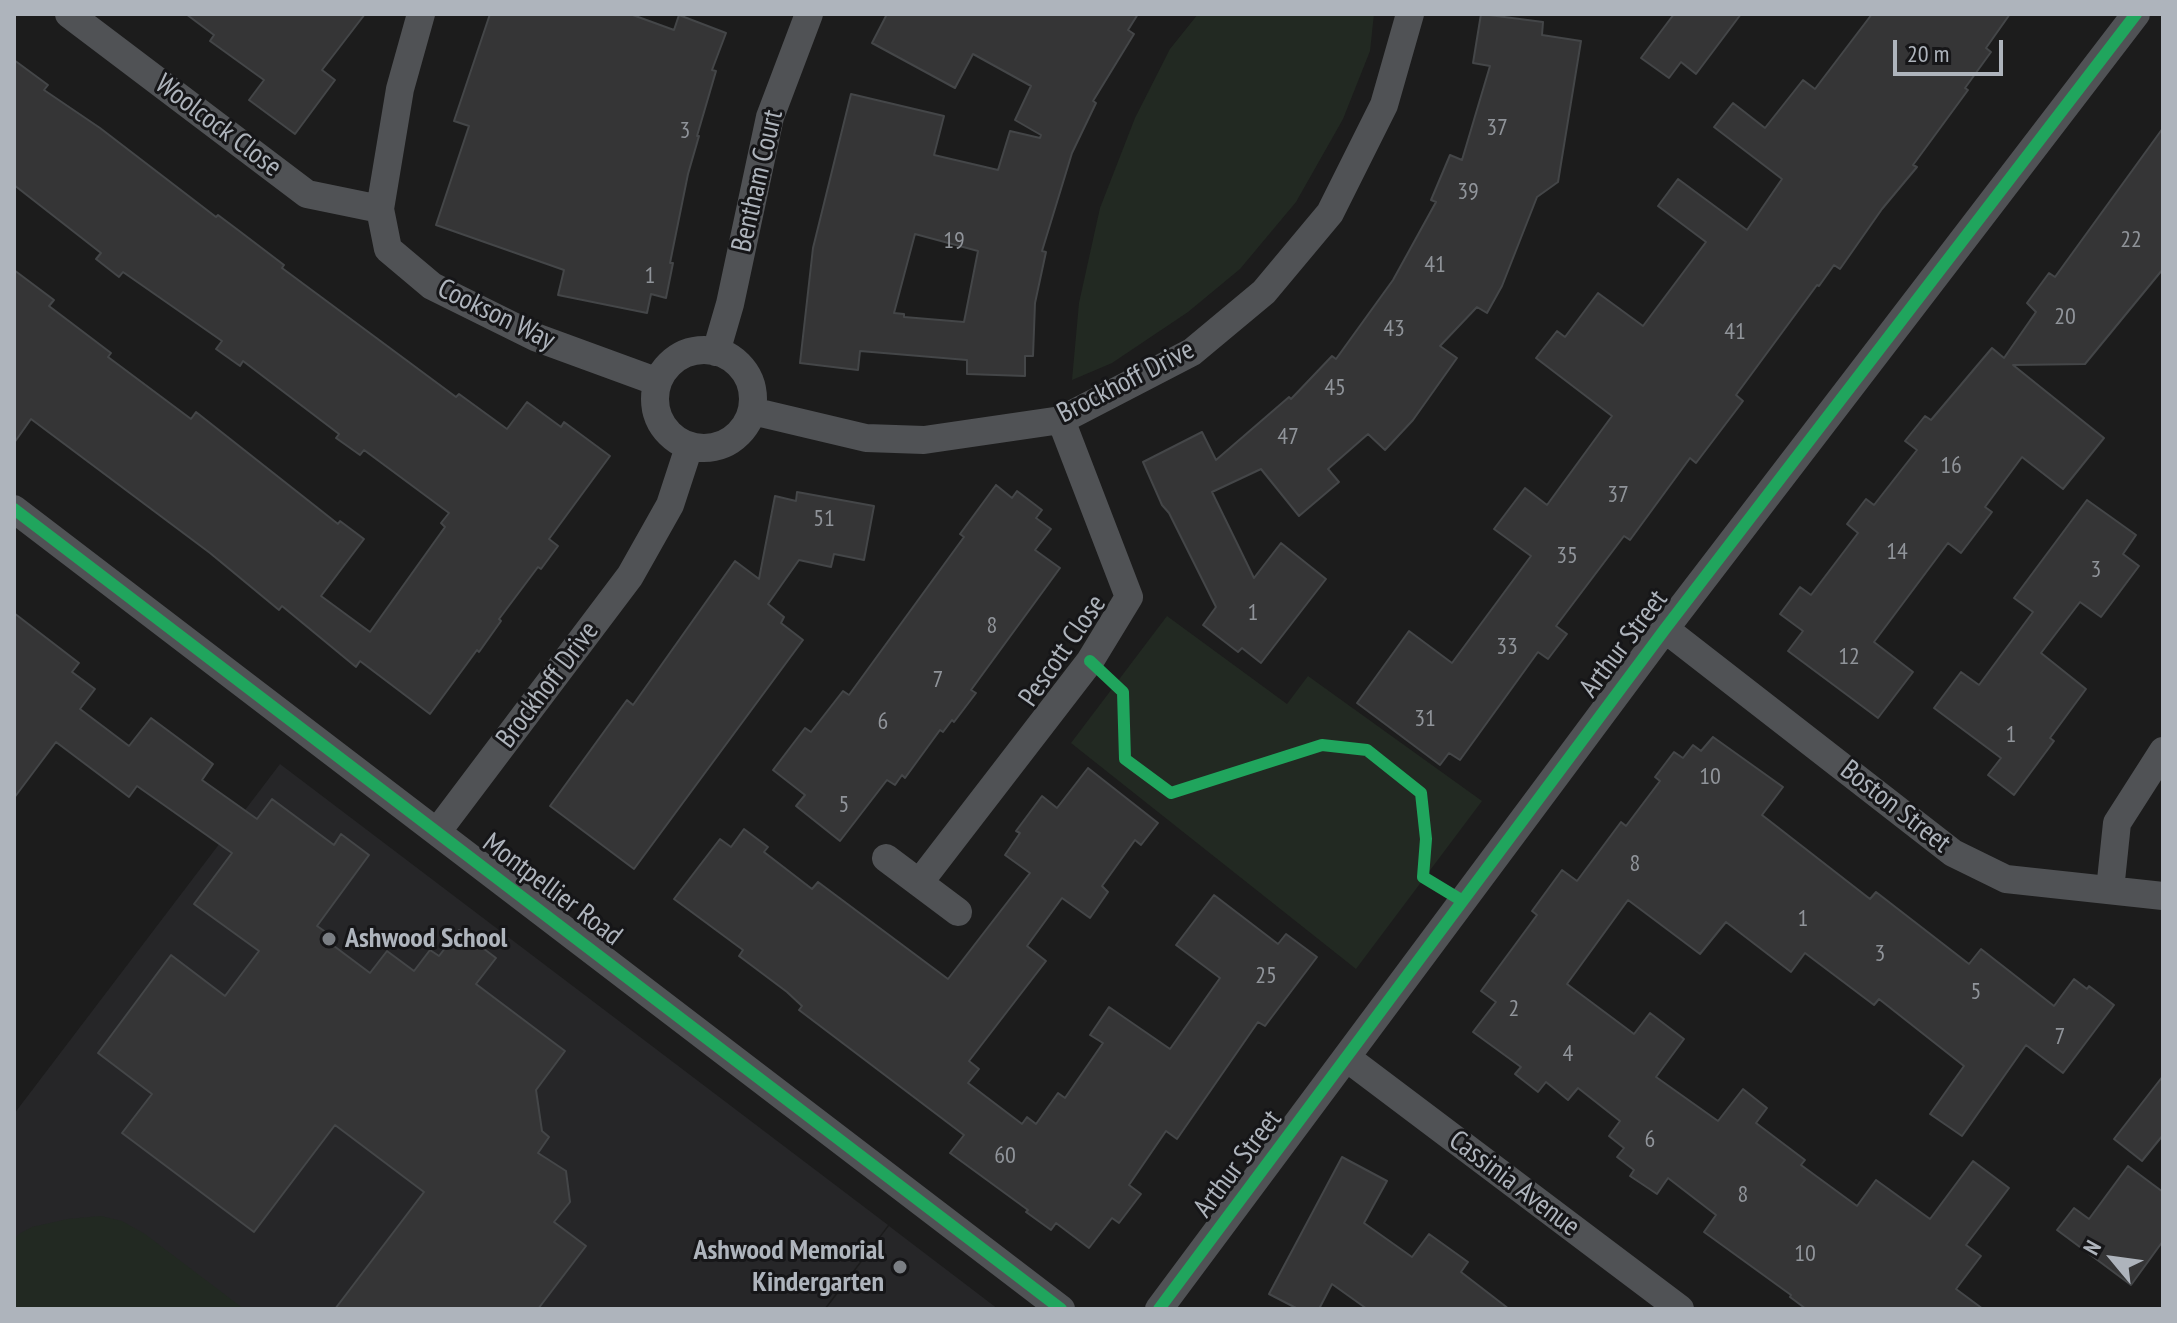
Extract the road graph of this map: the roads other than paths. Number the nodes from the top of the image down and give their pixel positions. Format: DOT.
graph roads {
  1 [pos="69,14"];
  2 [pos="421,14"];
  3 [pos="809,14"];
  4 [pos="1410,14"];
  5 [pos="2136,14"];
  6 [pos="380,209"];
  7 [pos="716,352"];
  8 [pos="658,382"];
  9 [pos="752,411"];
  10 [pos="1061,420"];
  11 [pos="689,447"];
  12 [pos="14,509"];
  13 [pos="1665,629"];
  14 [pos="2163,751"];
  15 [pos="437,832"];
  16 [pos="886,858"];
  17 [pos="919,883"];
  18 [pos="2110,890"];
  19 [pos="2163,896"];
  20 [pos="958,912"];
  21 [pos="1347,1058"];
  22 [pos="1061,1309"];
  23 [pos="1159,1309"];
  24 [pos="1680,1309"];
  1 -- 6 [label="street, Woolcock Close"];
  2 -- 6 [label="street, Cookson Way"];
  3 -- 7 [label="street, Bentham Court"];
  4 -- 10 [label="street, Brockhoff Drive"];
  5 -- 13 [label="street, Arthur Street"];
  6 -- 8 [label="street, Cookson Way"];
  7 -- 8 [label="street"];
  7 -- 9 [label="street"];
  8 -- 11 [label="street"];
  9 -- 10 [label="street, Brockhoff Drive"];
  9 -- 11 [label="street"];
  10 -- 17 [label="street, Pescott Close"];
  11 -- 15 [label="street, Brockhoff Drive"];
  12 -- 15 [label="street, Montpellier Road"];
  13 -- 18 [label="street, Boston Street"];
  13 -- 21 [label="street, Arthur Street"];
  14 -- 18 [label="street"];
  15 -- 22 [label="street, Montpellier Road"];
  16 -- 17 [label="street"];
  17 -- 20 [label="street"];
  18 -- 19 [label="street, Boston Street"];
  21 -- 23 [label="street, Arthur Street"];
  21 -- 24 [label="street, Cassinia Avenue"];
}
